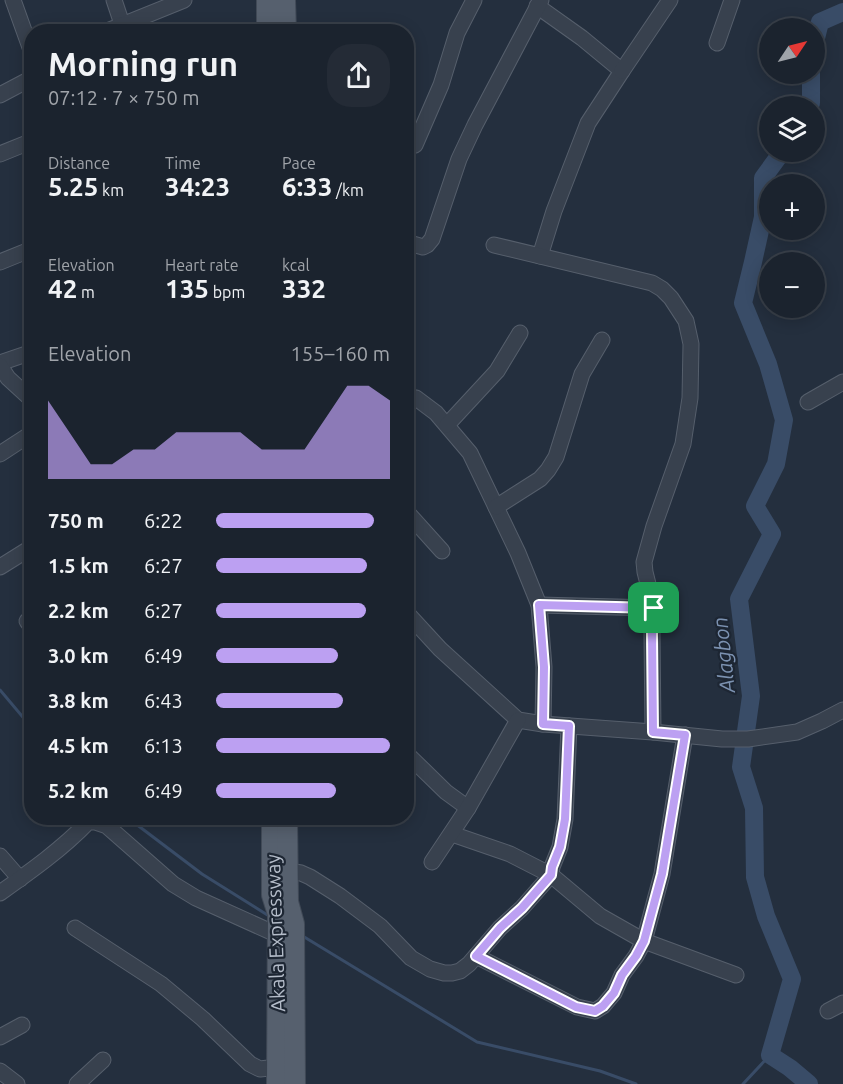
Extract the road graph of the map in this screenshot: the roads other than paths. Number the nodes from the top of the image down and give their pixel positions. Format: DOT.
graph roads {
  1 [pos="12,0"];
  2 [pos="114,0"];
  3 [pos="184,0"];
  4 [pos="267,0"];
  5 [pos="285,0"];
  6 [pos="474,0"];
  7 [pos="670,0"];
  8 [pos="732,0"];
  9 [pos="539,3"];
  10 [pos="122,24"];
  11 [pos="267,24"];
  12 [pos="286,24"];
  13 [pos="24,32"];
  14 [pos="717,43"];
  15 [pos="622,71"];
  16 [pos="24,82"];
  17 [pos="0,95"];
  18 [pos="24,144"];
  19 [pos="415,145"];
  20 [pos="0,154"];
  21 [pos="414,244"];
  22 [pos="494,245"];
  23 [pos="24,252"];
  24 [pos="540,256"];
  25 [pos="0,262"];
  26 [pos="520,333"];
  27 [pos="602,340"];
  28 [pos="24,355"];
  29 [pos="0,365"];
  30 [pos="843,382"];
  31 [pos="24,393"];
  32 [pos="414,398"];
  33 [pos="808,402"];
  34 [pos="447,425"];
  35 [pos="24,438"];
  36 [pos="0,453"];
  37 [pos="496,507"];
  38 [pos="414,520"];
  39 [pos="442,550"];
  40 [pos="24,552"];
  41 [pos="0,567"];
  42 [pos="539,605"];
  43 [pos="654,608"];
  44 [pos="414,621"];
  45 [pos="843,710"];
  46 [pos="518,720"];
  47 [pos="543,724"];
  48 [pos="569,726"];
  49 [pos="653,732"];
  50 [pos="685,735"];
  51 [pos="414,761"];
  52 [pos="468,808"];
  53 [pos="85,825"];
  54 [pos="104,825"];
  55 [pos="273,825"];
  56 [pos="287,825"];
  57 [pos="452,834"];
  58 [pos="0,856"];
  59 [pos="432,862"];
  60 [pos="288,871"];
  61 [pos="551,875"];
  62 [pos="20,879"];
  63 [pos="0,892"];
  64 [pos="280,898"];
  65 [pos="75,928"];
  66 [pos="278,934"];
  67 [pos="644,941"];
  68 [pos="476,956"];
  69 [pos="736,975"];
  70 [pos="843,1003"];
  71 [pos="828,1011"];
  72 [pos="22,1025"];
  73 [pos="0,1037"];
  74 [pos="103,1060"];
  75 [pos="0,1071"];
  76 [pos="277,1076"];
  77 [pos="17,1084"];
  78 [pos="77,1084"];
  79 [pos="294,1084"];
  1 -- 13 [label="street"];
  2 -- 10 [label="street"];
  3 -- 10 [label="street"];
  4 -- 11 [label="main road"];
  5 -- 12 [label="main road"];
  6 -- 19 [label="street"];
  7 -- 15 [label="street"];
  8 -- 14 [label="street"];
  9 -- 15 [label="street"];
  9 -- 21 [label="street"];
  15 -- 24 [label="street"];
  16 -- 17 [label="street"];
  18 -- 20 [label="street"];
  22 -- 24 [label="street"];
  23 -- 25 [label="street"];
  24 -- 43 [label="street"];
  26 -- 34 [label="street"];
  27 -- 37 [label="street"];
  28 -- 29 [label="street"];
  29 -- 31 [label="street"];
  30 -- 33 [label="street"];
  32 -- 34 [label="street"];
  34 -- 37 [label="street"];
  35 -- 36 [label="street"];
  37 -- 42 [label="street"];
  38 -- 39 [label="street"];
  40 -- 41 [label="street"];
  42 -- 43 [label="street"];
  42 -- 47 [label="street"];
  43 -- 49 [label="street"];
  44 -- 46 [label="street"];
  45 -- 50 [label="street"];
  46 -- 47 [label="street"];
  46 -- 52 [label="street"];
  47 -- 48 [label="street"];
  48 -- 49 [label="street"];
  48 -- 61 [label="street"];
  49 -- 50 [label="street"];
  50 -- 67 [label="street"];
  51 -- 52 [label="street"];
  52 -- 57 [label="street"];
  53 -- 62 [label="street"];
  54 -- 66 [label="street"];
  55 -- 64 [label="main road, Akala Expressway"];
  56 -- 60 [label="main road, Akala Expressway"];
  57 -- 59 [label="street"];
  57 -- 61 [label="street"];
  58 -- 62 [label="street"];
  60 -- 64 [label="main road, Akala Expressway"];
  60 -- 68 [label="street"];
  61 -- 67 [label="street"];
  61 -- 68 [label="street"];
  62 -- 63 [label="street"];
  64 -- 66 [label="main road, Akala Expressway"];
  64 -- 79 [label="main road, Akala Expressway"];
  65 -- 76 [label="street"];
  66 -- 76 [label="main road, Akala Expressway"];
  67 -- 68 [label="street"];
  67 -- 69 [label="street"];
  70 -- 71 [label="street"];
  72 -- 73 [label="street"];
  74 -- 78 [label="street"];
  75 -- 77 [label="street"];
}
